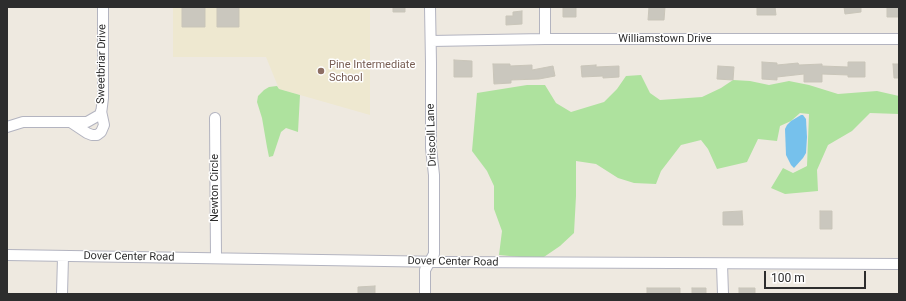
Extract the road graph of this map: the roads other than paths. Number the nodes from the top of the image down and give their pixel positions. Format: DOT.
graph roads {
  1 [pos="103,7"];
  2 [pos="430,7"];
  3 [pos="545,7"];
  4 [pos="545,39"];
  5 [pos="899,39"];
  6 [pos="430,41"];
  7 [pos="101,111"];
  8 [pos="215,118"];
  9 [pos="72,123"];
  10 [pos="7,127"];
  11 [pos="7,255"];
  12 [pos="63,256"];
  13 [pos="216,258"];
  14 [pos="430,262"];
  15 [pos="722,264"];
  16 [pos="899,264"];
  17 [pos="62,294"];
  18 [pos="425,294"];
  19 [pos="722,294"];
  1 -- 7 [label="street, Sweetbriar Drive"];
  2 -- 6 [label="street, Driscoll Lane"];
  3 -- 4 [label="street"];
  4 -- 5 [label="street, Williamstown Drive"];
  4 -- 6 [label="street, Williamstown Drive"];
  6 -- 14 [label="street, Driscoll Lane"];
  7 -- 9 [label="street, Sweetbriar Drive"];
  7 -- 9 [label="street"];
  8 -- 13 [label="street, Newton Circle"];
  9 -- 10 [label="street, Sweetbriar Drive"];
  11 -- 12 [label="street, Dover Center Road"];
  12 -- 13 [label="street, Dover Center Road"];
  12 -- 17 [label="street"];
  13 -- 14 [label="street, Dover Center Road"];
  14 -- 15 [label="street, Dover Center Road"];
  14 -- 18 [label="street, Driscoll Lane"];
  15 -- 16 [label="street, Dover Center Road"];
  15 -- 19 [label="street"];
}
